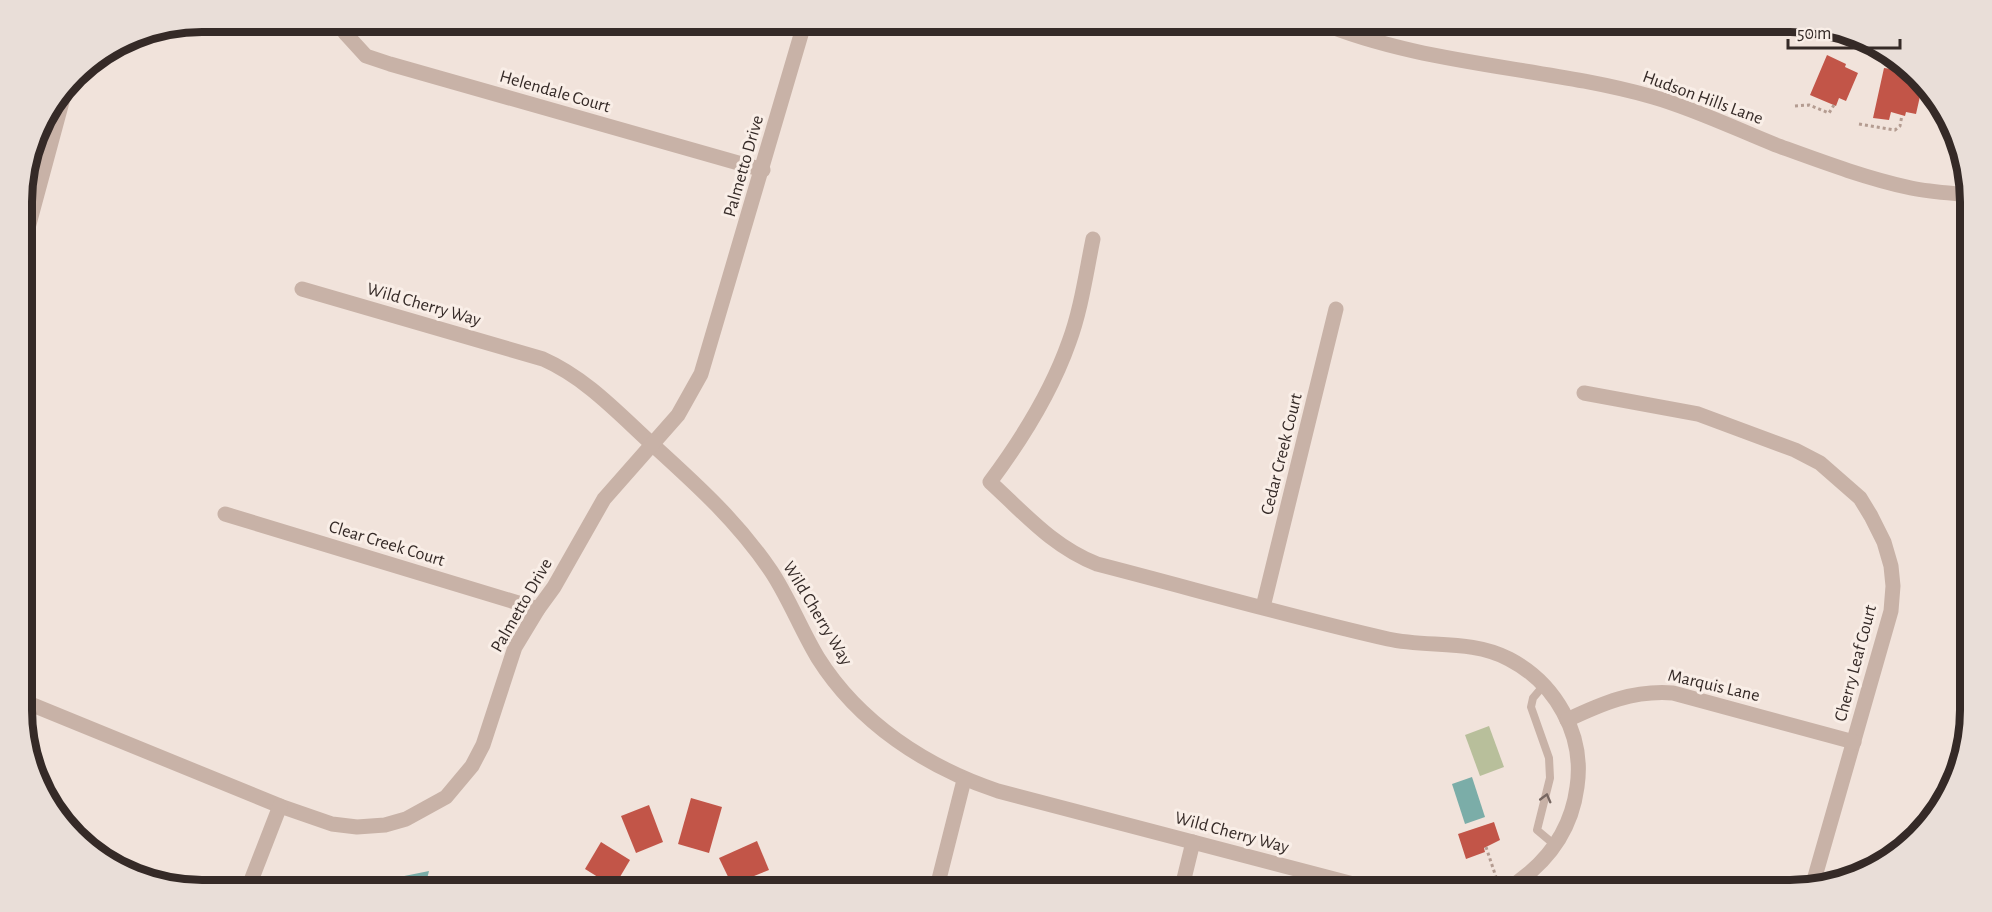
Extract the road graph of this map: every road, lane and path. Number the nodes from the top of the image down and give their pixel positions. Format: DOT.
graph roads {
  1 [pos="802,31"];
  2 [pos="1343,31"];
  3 [pos="345,33"];
  4 [pos="1833,105"];
  5 [pos="1795,106"];
  6 [pos="61,107"];
  7 [pos="1902,115"];
  8 [pos="1859,124"];
  9 [pos="763,170"];
  10 [pos="1960,194"];
  11 [pos="32,213"];
  12 [pos="1093,239"];
  13 [pos="302,289"];
  14 [pos="1336,309"];
  15 [pos="1584,393"];
  16 [pos="652,444"];
  17 [pos="225,514"];
  18 [pos="1263,607"];
  19 [pos="538,609"];
  20 [pos="1544,685"];
  21 [pos="31,705"];
  22 [pos="1567,720"];
  23 [pos="1854,742"];
  24 [pos="964,780"];
  25 [pos="280,806"];
  26 [pos="1193,842"];
  27 [pos="1556,846"];
  28 [pos="1486,848"];
  29 [pos="1815,878"];
  30 [pos="251,880"];
  31 [pos="939,880"];
  32 [pos="1184,880"];
  33 [pos="1338,880"];
  34 [pos="1498,880"];
  35 [pos="1515,880"];
  1 -- 9 [label="street, Palmetto Drive"];
  2 -- 10 [label="street, Hudson Hills Lane"];
  3 -- 9 [label="street, Helendale Court"];
  4 -- 5 [label="path"];
  6 -- 11 [label="street"];
  7 -- 8 [label="path"];
  9 -- 16 [label="street, Palmetto Drive"];
  12 -- 18 [label="street"];
  13 -- 16 [label="street, Wild Cherry Way"];
  14 -- 18 [label="street, Cedar Creek Court"];
  15 -- 23 [label="street, Cherry Leaf Court"];
  16 -- 19 [label="street, Palmetto Drive"];
  16 -- 24 [label="street, Wild Cherry Way"];
  17 -- 19 [label="street, Clear Creek Court"];
  18 -- 20 [label="street"];
  19 -- 25 [label="street, Palmetto Drive"];
  20 -- 22 [label="street"];
  27 -- 20 [label="lane, one-way"];
  21 -- 25 [label="street, Palmetto Drive"];
  22 -- 23 [label="street, Marquis Lane"];
  22 -- 27 [label="street"];
  23 -- 29 [label="street, Cherry Leaf Court"];
  24 -- 26 [label="street, Wild Cherry Way"];
  24 -- 31 [label="street"];
  25 -- 30 [label="street"];
  26 -- 32 [label="street"];
  26 -- 33 [label="street, Wild Cherry Way"];
  27 -- 35 [label="street"];
  28 -- 34 [label="path"];
}
